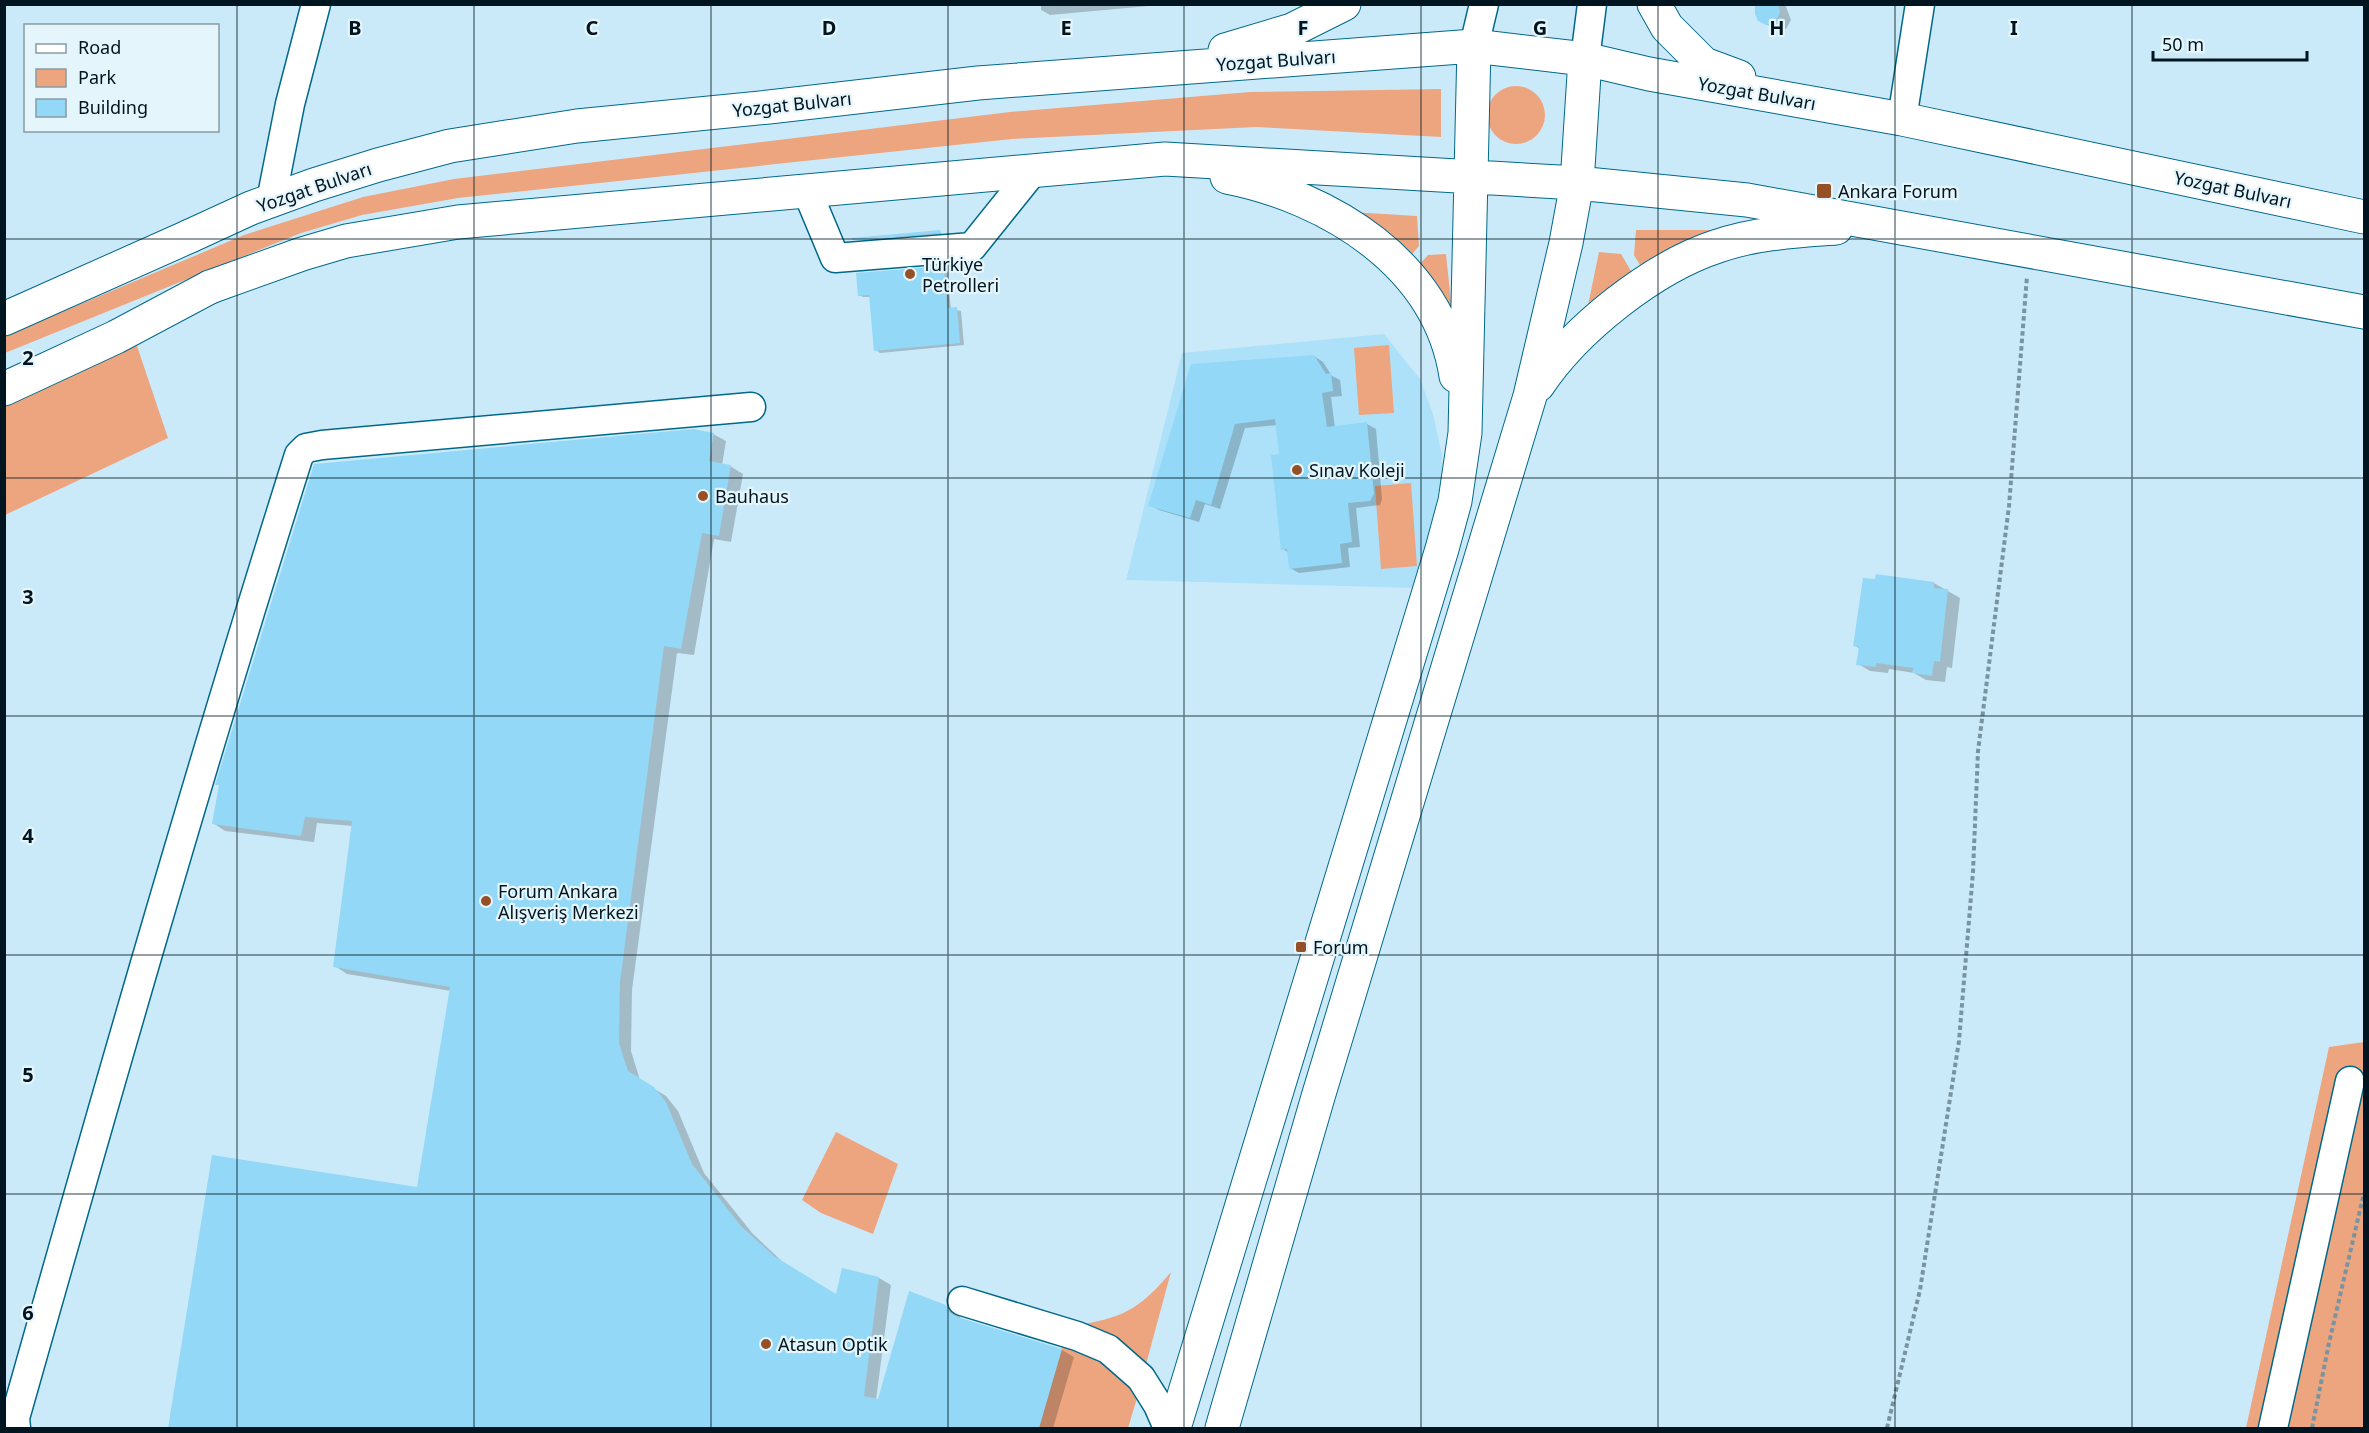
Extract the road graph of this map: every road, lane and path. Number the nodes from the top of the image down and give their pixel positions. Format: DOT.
graph roads {
  1 [pos="316,4"];
  2 [pos="1344,4"];
  3 [pos="1484,4"];
  4 [pos="1592,4"];
  5 [pos="1654,4"];
  6 [pos="1920,4"];
  7 [pos="1474,46"];
  8 [pos="1585,59"];
  9 [pos="1162,68"];
  10 [pos="1799,101"];
  11 [pos="1902,119"];
  12 [pos="1165,159"];
  13 [pos="1033,171"];
  14 [pos="1469,176"];
  15 [pos="1577,183"];
  16 [pos="807,191"];
  17 [pos="271,201"];
  18 [pos="2364,217"];
  19 [pos="1883,224"];
  20 [pos="190,236"];
  21 [pos="2029,251"];
  22 [pos="210,288"];
  23 [pos="4,304"];
  24 [pos="2364,312"];
  25 [pos="4,319"];
  26 [pos="4,368"];
  27 [pos="4,389"];
  28 [pos="1530,396"];
  29 [pos="751,407"];
  30 [pos="1465,433"];
  31 [pos="2350,1081"];
  32 [pos="2364,1193"];
  33 [pos="962,1301"];
  34 [pos="16,1428"];
  35 [pos="1168,1428"];
  36 [pos="1174,1428"];
  37 [pos="1222,1428"];
  38 [pos="1887,1428"];
  39 [pos="2273,1428"];
  40 [pos="2313,1428"];
  1 -- 17 [label="street"];
  2 -- 9 [label="main road"];
  3 -- 7 [label="street"];
  4 -- 8 [label="street"];
  5 -- 10 [label="main road"];
  6 -- 11 [label="street"];
  7 -- 8 [label="main road, Yozgat Bulvarı"];
  7 -- 9 [label="main road, Yozgat Bulvarı"];
  7 -- 14 [label="main road"];
  8 -- 10 [label="main road, Yozgat Bulvarı"];
  8 -- 15 [label="main road"];
  9 -- 17 [label="main road, Yozgat Bulvarı"];
  10 -- 11 [label="main road, Yozgat Bulvarı"];
  11 -- 18 [label="main road, Yozgat Bulvarı"];
  12 -- 13 [label="main road"];
  12 -- 14 [label="main road"];
  12 -- 30 [label="main road"];
  13 -- 16 [label="main road"];
  13 -- 16 [label="street"];
  14 -- 15 [label="main road"];
  14 -- 30 [label="main road"];
  15 -- 19 [label="main road"];
  15 -- 28 [label="main road"];
  16 -- 22 [label="main road"];
  17 -- 20 [label="main road, Yozgat Bulvarı"];
  19 -- 21 [label="main road"];
  19 -- 28 [label="main road"];
  20 -- 23 [label="main road"];
  20 -- 25 [label="main road"];
  21 -- 24 [label="main road"];
  21 -- 38 [label="path"];
  22 -- 26 [label="main road"];
  22 -- 27 [label="main road"];
  28 -- 37 [label="main road"];
  29 -- 34 [label="street"];
  30 -- 36 [label="main road"];
  31 -- 39 [label="street"];
  32 -- 40 [label="path"];
  33 -- 35 [label="street"];
}
